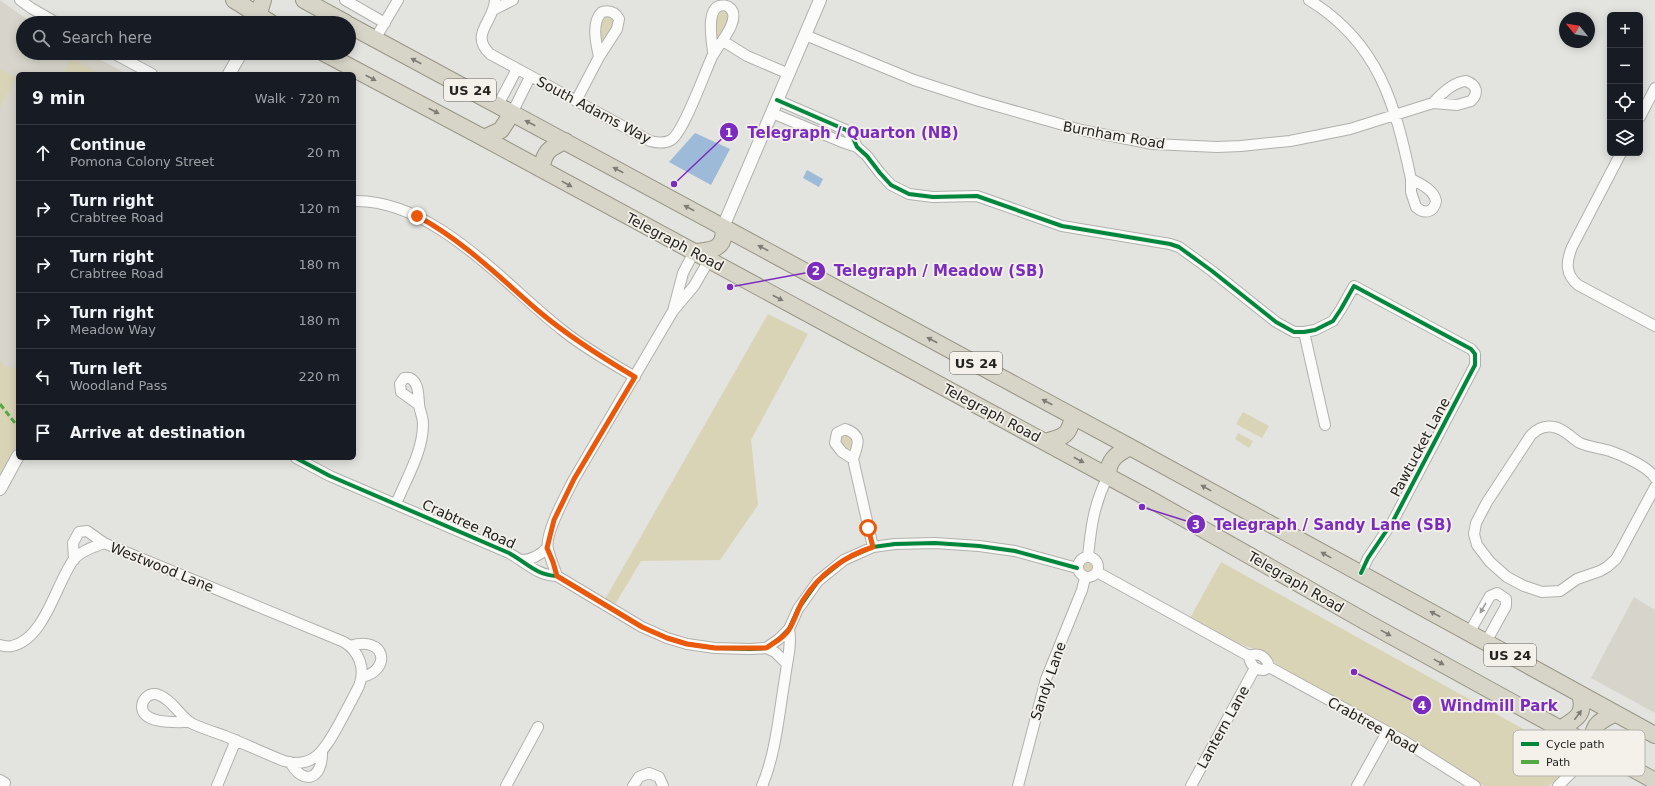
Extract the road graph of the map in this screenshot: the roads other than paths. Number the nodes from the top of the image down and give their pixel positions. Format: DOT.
graph roads {
  1 [pos="20,0"];
  2 [pos="234,0"];
  3 [pos="263,0"];
  4 [pos="304,0"];
  5 [pos="346,0"];
  6 [pos="398,0"];
  7 [pos="513,0"];
  8 [pos="820,0"];
  9 [pos="1309,0"];
  10 [pos="495,4"];
  11 [pos="45,16"];
  12 [pos="256,16"];
  13 [pos="262,16"];
  14 [pos="333,16"];
  15 [pos="385,23"];
  16 [pos="356,29"];
  17 [pos="805,35"];
  18 [pos="375,39"];
  19 [pos="723,40"];
  20 [pos="713,52"];
  21 [pos="599,57"];
  22 [pos="126,60"];
  23 [pos="237,60"];
  24 [pos="337,60"];
  25 [pos="517,69"];
  26 [pos="148,72"];
  27 [pos="230,72"];
  28 [pos="788,74"];
  29 [pos="530,76"];
  30 [pos="1655,88"];
  31 [pos="777,100"];
  32 [pos="576,101"];
  33 [pos="1433,103"];
  34 [pos="505,109"];
  35 [pos="1643,111"];
  36 [pos="772,112"];
  37 [pos="1396,114"];
  38 [pos="484,138"];
  39 [pos="565,141"];
  40 [pos="857,147"];
  41 [pos="1619,156"];
  42 [pos="541,169"];
  43 [pos="1411,179"];
  44 [pos="356,201"];
  45 [pos="723,227"];
  46 [pos="694,252"];
  47 [pos="709,260"];
  48 [pos="673,311"];
  49 [pos="1655,326"];
  50 [pos="1304,332"];
  51 [pos="635,377"];
  52 [pos="419,405"];
  53 [pos="1073,416"];
  54 [pos="1325,425"];
  55 [pos="1045,442"];
  56 [pos="1130,447"];
  57 [pos="853,459"];
  58 [pos="16,460"];
  59 [pos="300,460"];
  60 [pos="1108,476"];
  61 [pos="1655,478"];
  62 [pos="1655,487"];
  63 [pos="0,489"];
  64 [pos="396,504"];
  65 [pos="104,543"];
  66 [pos="873,547"];
  67 [pos="547,548"];
  68 [pos="1088,557"];
  69 [pos="74,560"];
  70 [pos="522,560"];
  71 [pos="1077,568"];
  72 [pos="1097,572"];
  73 [pos="1361,572"];
  74 [pos="557,576"];
  75 [pos="1085,578"];
  76 [pos="1510,580"];
  77 [pos="1501,595"];
  78 [pos="789,629"];
  79 [pos="1469,633"];
  80 [pos="1486,642"];
  81 [pos="0,645"];
  82 [pos="350,646"];
  83 [pos="766,648"];
  84 [pos="1249,656"];
  85 [pos="787,664"];
  86 [pos="1268,667"];
  87 [pos="1255,668"];
  88 [pos="362,677"];
  89 [pos="1580,694"];
  90 [pos="1614,714"];
  91 [pos="190,722"];
  92 [pos="538,727"];
  93 [pos="1560,729"];
  94 [pos="1594,730"];
  95 [pos="1388,732"];
  96 [pos="1655,735"];
  97 [pos="236,740"];
  98 [pos="322,751"];
  99 [pos="290,762"];
  100 [pos="1568,776"];
  101 [pos="1644,776"];
  102 [pos="1655,782"];
  103 [pos="217,786"];
  104 [pos="506,786"];
  105 [pos="633,786"];
  106 [pos="663,786"];
  107 [pos="762,786"];
  108 [pos="1018,786"];
  109 [pos="1190,786"];
  110 [pos="1357,786"];
  111 [pos="1475,786"];
  112 [pos="1558,786"];
  1 -- 11 [label="street"];
  2 -- 12 [label="highway"];
  3 -- 13 [label="highway"];
  4 -- 14 [label="highway"];
  5 -- 15 [label="street"];
  6 -- 15 [label="street"];
  7 -- 10 [label="street"];
  8 -- 17 [label="street"];
  9 -- 37 [label="street"];
  10 -- 25 [label="street, South Adams Way"];
  15 -- 18 [label="street"];
  16 -- 18 [label="highway, US 24"];
  17 -- 28 [label="street"];
  17 -- 37 [label="street, Burnham Road"];
  34 -- 18 [label="highway, US 24, one-way"];
  19 -- 20 [label="street, South Adams Way"];
  19 -- 20 [label="street, South Adams Way"];
  19 -- 28 [label="street"];
  20 -- 32 [label="street, South Adams Way"];
  21 -- 32 [label="street"];
  22 -- 26 [label="street"];
  23 -- 27 [label="street"];
  24 -- 38 [label="highway, Telegraph Road / US 24, one-way"];
  25 -- 29 [label="street, South Adams Way"];
  25 -- 34 [label="street"];
  28 -- 31 [label="street"];
  29 -- 32 [label="street, South Adams Way"];
  29 -- 34 [label="street"];
  30 -- 35 [label="street"];
  31 -- 36 [label="street"];
  31 -- 40 [label="street"];
  33 -- 37 [label="street, Burnham Road"];
  34 -- 38 [label="highway"];
  39 -- 34 [label="highway, US 24, one-way"];
  36 -- 40 [label="street"];
  36 -- 45 [label="street"];
  37 -- 43 [label="street"];
  38 -- 42 [label="highway, Telegraph Road / US 24"];
  39 -- 42 [label="highway"];
  45 -- 39 [label="highway, US 24, one-way"];
  40 -- 50 [label="street"];
  41 -- 49 [label="street"];
  42 -- 46 [label="highway, Telegraph Road / US 24, one-way"];
  44 -- 51 [label="street"];
  45 -- 46 [label="highway"];
  53 -- 45 [label="highway, US 24, one-way"];
  46 -- 47 [label="highway, Telegraph Road / US 24"];
  46 -- 48 [label="street"];
  47 -- 48 [label="street"];
  47 -- 55 [label="highway, Telegraph Road / US 24, one-way"];
  48 -- 51 [label="street"];
  50 -- 54 [label="street"];
  50 -- 73 [label="street, Pawtucket Lane"];
  51 -- 67 [label="street"];
  52 -- 64 [label="street"];
  53 -- 55 [label="highway"];
  53 -- 56 [label="highway, US 24"];
  55 -- 60 [label="highway, Telegraph Road / US 24, one-way"];
  56 -- 60 [label="highway"];
  73 -- 56 [label="highway, US 24, one-way"];
  57 -- 66 [label="street"];
  58 -- 63 [label="street"];
  59 -- 64 [label="street, Crabtree Road"];
  60 -- 68 [label="street"];
  60 -- 93 [label="highway, Telegraph Road / US 24, one-way"];
  61 -- 76 [label="street"];
  62 -- 76 [label="street"];
  64 -- 70 [label="street, Crabtree Road"];
  65 -- 69 [label="street, Westwood Lane"];
  65 -- 69 [label="street"];
  65 -- 82 [label="street, Westwood Lane"];
  66 -- 71 [label="street"];
  66 -- 78 [label="street"];
  67 -- 70 [label="street"];
  67 -- 74 [label="street"];
  68 -- 71 [label="street"];
  68 -- 72 [label="street"];
  69 -- 81 [label="street, Westwood Lane"];
  70 -- 74 [label="street, Crabtree Road"];
  71 -- 75 [label="street"];
  72 -- 75 [label="street"];
  72 -- 84 [label="street, Crabtree Road"];
  79 -- 73 [label="highway, US 24, one-way"];
  74 -- 83 [label="street, Crabtree Road"];
  75 -- 108 [label="street, Sandy Lane"];
  76 -- 77 [label="street"];
  77 -- 79 [label="street, one-way"];
  77 -- 80 [label="street"];
  78 -- 83 [label="street"];
  78 -- 85 [label="street"];
  79 -- 80 [label="highway, US 24"];
  80 -- 89 [label="highway, US 24"];
  82 -- 88 [label="street"];
  82 -- 88 [label="street"];
  83 -- 85 [label="street"];
  84 -- 86 [label="street, Crabtree Road"];
  84 -- 87 [label="street"];
  85 -- 107 [label="street"];
  86 -- 87 [label="street"];
  86 -- 95 [label="street, Crabtree Road"];
  87 -- 109 [label="street, Lantern Lane"];
  88 -- 98 [label="street"];
  89 -- 90 [label="highway, US 24"];
  93 -- 89 [label="highway, one-way"];
  90 -- 94 [label="highway"];
  90 -- 96 [label="highway, US 24"];
  91 -- 97 [label="street"];
  92 -- 104 [label="street"];
  95 -- 110 [label="street"];
  95 -- 111 [label="street, Crabtree Road"];
  97 -- 99 [label="street"];
  97 -- 103 [label="street"];
  98 -- 99 [label="street"];
  98 -- 99 [label="street"];
  100 -- 112 [label="street"];
  101 -- 102 [label="highway, Telegraph Road / US 24"];
  105 -- 106 [label="street"];
}
